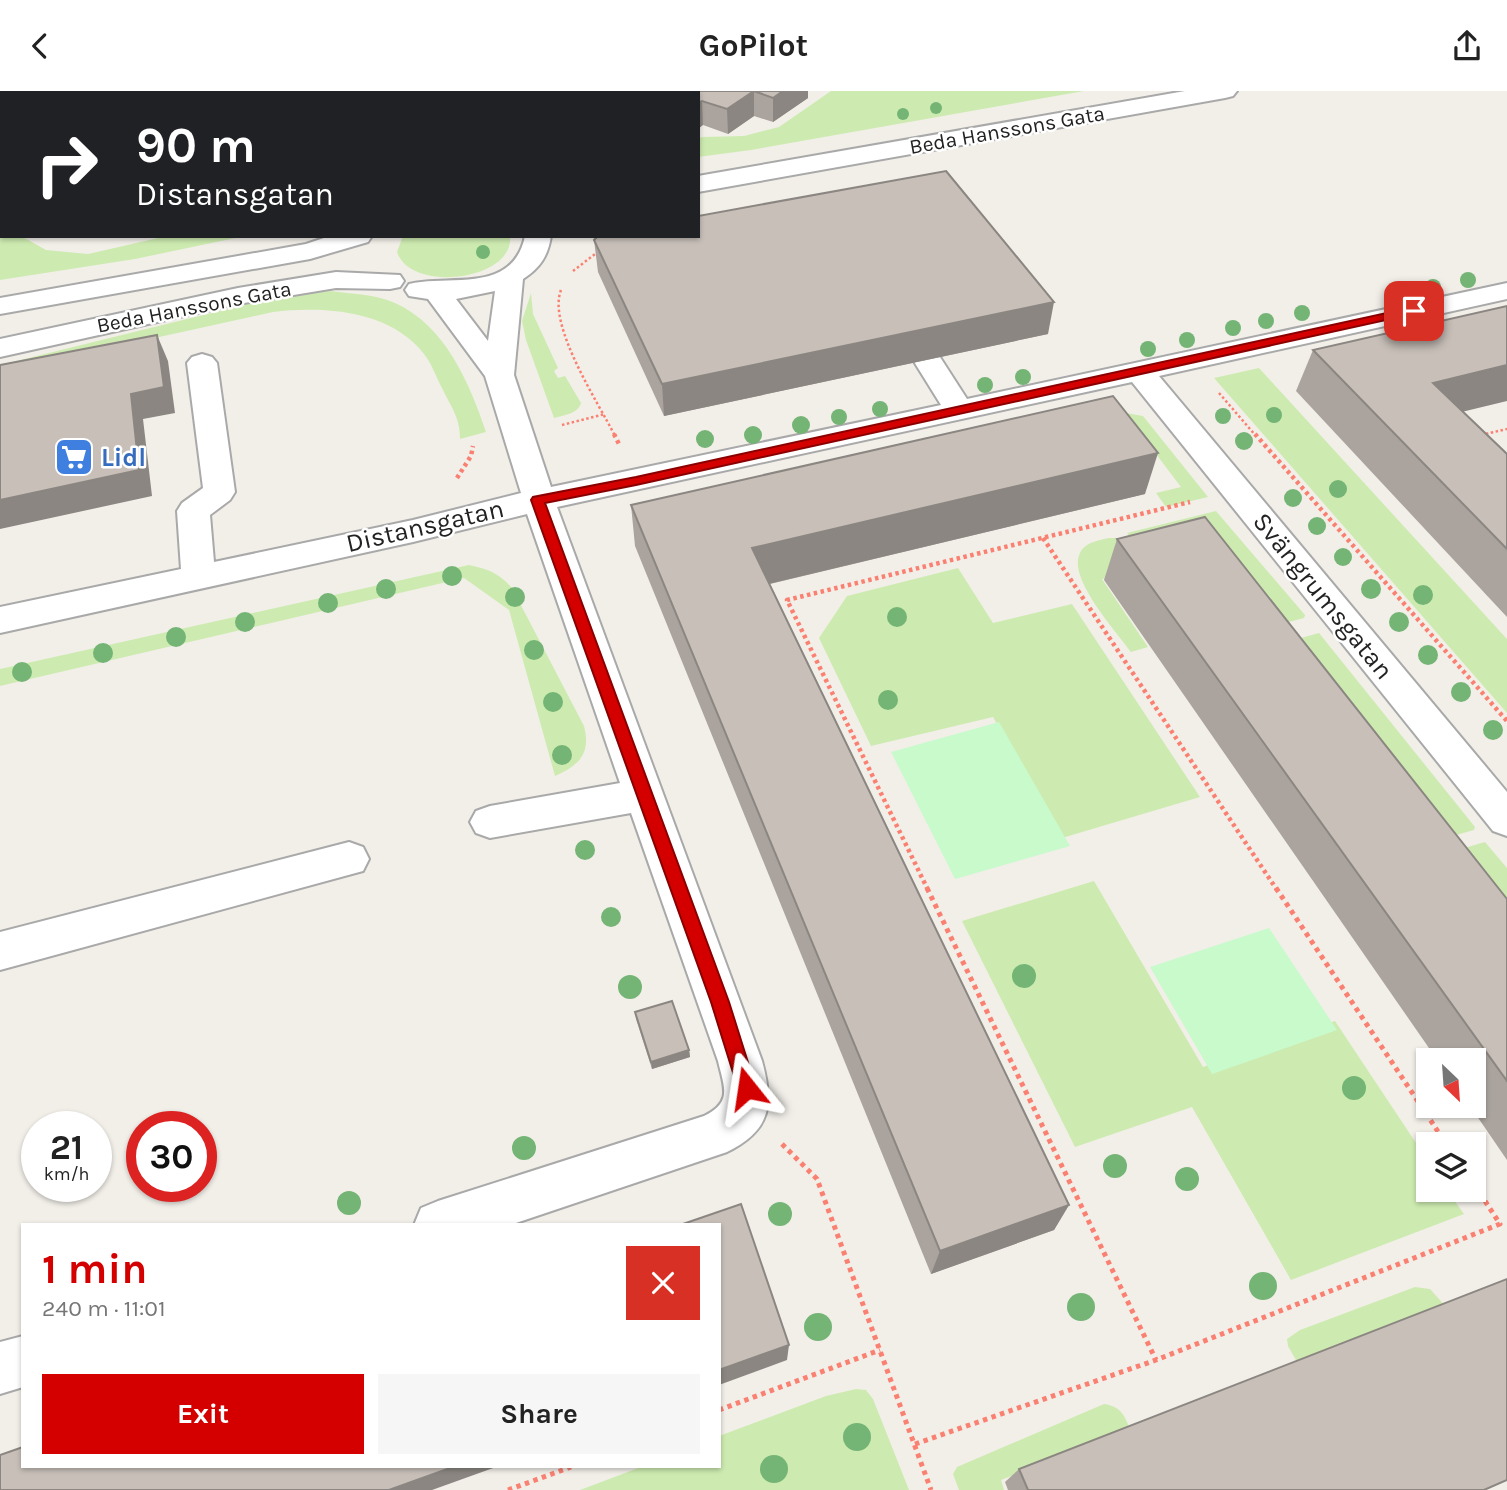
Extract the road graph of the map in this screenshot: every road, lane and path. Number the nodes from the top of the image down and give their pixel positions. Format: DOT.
graph roads {
  1 [pos="1225,91"];
  2 [pos="831,161"];
  3 [pos="700,184"];
  4 [pos="700,197"];
  5 [pos="352,238"];
  6 [pos="373,238"];
  7 [pos="545,242"];
  8 [pos="510,276"];
  9 [pos="390,281"];
  10 [pos="1507,291"];
  11 [pos="438,292"];
  12 [pos="0,306"];
  13 [pos="0,348"];
  14 [pos="928,360"];
  15 [pos="1189,360"];
  16 [pos="202,363"];
  17 [pos="1139,371"];
  18 [pos="499,376"];
  19 [pos="959,410"];
  20 [pos="1507,429"];
  21 [pos="1487,446"];
  22 [pos="1236,490"];
  23 [pos="538,500"];
  24 [pos="1043,538"];
  25 [pos="198,576"];
  26 [pos="0,620"];
  27 [pos="1507,721"];
  28 [pos="643,795"];
  29 [pos="1507,820"];
  30 [pos="490,822"];
  31 [pos="349,859"];
  32 [pos="0,951"];
  33 [pos="746,1109"];
  34 [pos="1438,1132"];
  35 [pos="1486,1202"];
  36 [pos="444,1223"];
  37 [pos="880,1350"];
  38 [pos="1156,1360"];
  39 [pos="21,1362"];
  40 [pos="0,1368"];
  41 [pos="721,1410"];
  42 [pos="915,1444"];
  43 [pos="567,1468"];
  44 [pos="531,1481"];
  45 [pos="508,1490"];
  46 [pos="533,1490"];
  47 [pos="931,1490"];
  1 -- 2 [label="street, Beda Hanssons Gata"];
  2 -- 3 [label="street, Beda Hanssons Gata"];
  2 -- 4 [label="street, Beda Hanssons Gata"];
  5 -- 12 [label="street, Beda Hanssons Gata"];
  6 -- 9 [label="street"];
  7 -- 8 [label="street, Beda Hanssons Gata"];
  8 -- 11 [label="street, Beda Hanssons Gata"];
  8 -- 18 [label="street"];
  9 -- 11 [label="street, Beda Hanssons Gata"];
  9 -- 13 [label="street, Beda Hanssons Gata"];
  10 -- 15 [label="street, Distansgatan"];
  11 -- 18 [label="street"];
  14 -- 19 [label="street"];
  15 -- 17 [label="street, Distansgatan"];
  15 -- 27 [label="path"];
  16 -- 25 [label="street"];
  17 -- 19 [label="street, Distansgatan"];
  17 -- 22 [label="street, Svängrumsgatan"];
  18 -- 23 [label="street"];
  19 -- 23 [label="street, Distansgatan"];
  20 -- 21 [label="path"];
  22 -- 24 [label="path"];
  22 -- 29 [label="street, Svängrumsgatan"];
  23 -- 25 [label="street, Distansgatan"];
  23 -- 28 [label="street"];
  24 -- 34 [label="path"];
  24 -- 38 [label="path"];
  25 -- 26 [label="street, Distansgatan"];
  28 -- 30 [label="street"];
  28 -- 33 [label="street"];
  31 -- 32 [label="street"];
  33 -- 36 [label="street"];
  33 -- 37 [label="path"];
  35 -- 38 [label="path"];
  37 -- 41 [label="path"];
  37 -- 42 [label="path"];
  38 -- 42 [label="path"];
  39 -- 40 [label="street"];
  42 -- 47 [label="path"];
  43 -- 44 [label="path"];
  44 -- 45 [label="path"];
  44 -- 46 [label="path"];
}
